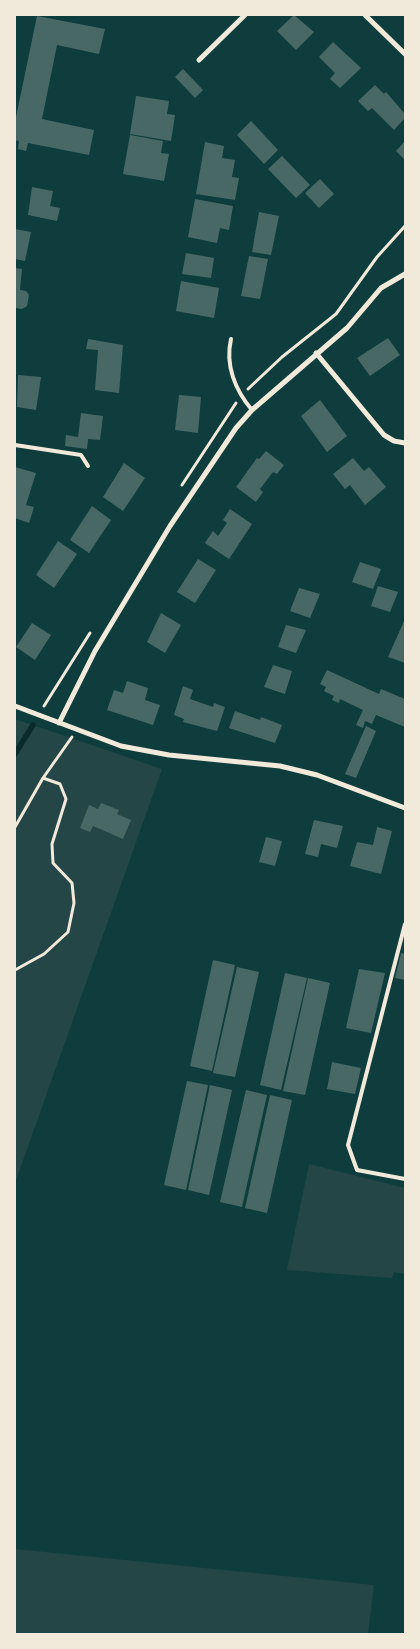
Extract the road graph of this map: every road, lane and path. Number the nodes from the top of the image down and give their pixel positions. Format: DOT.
graph roads {
  1 [pos="245,15"];
  2 [pos="365,15"];
  3 [pos="405,54"];
  4 [pos="199,60"];
  5 [pos="405,226"];
  6 [pos="376,256"];
  7 [pos="405,274"];
  8 [pos="231,339"];
  9 [pos="316,353"];
  10 [pos="252,410"];
  11 [pos="405,443"];
  12 [pos="15,444"];
  13 [pos="88,466"];
  14 [pos="15,706"];
  15 [pos="59,723"];
  16 [pos="77,730"];
  17 [pos="43,778"];
  18 [pos="405,808"];
  19 [pos="15,827"];
  20 [pos="405,924"];
  21 [pos="15,970"];
  22 [pos="405,1179"];
  1 -- 4 [label="street"];
  2 -- 3 [label="street"];
  5 -- 6 [label="path"];
  7 -- 9 [label="street"];
  8 -- 10 [label="lane"];
  9 -- 10 [label="street"];
  9 -- 11 [label="street"];
  10 -- 15 [label="street"];
  12 -- 13 [label="lane"];
  14 -- 15 [label="street"];
  15 -- 16 [label="street"];
  16 -- 17 [label="path"];
  16 -- 18 [label="street"];
  17 -- 19 [label="path"];
  17 -- 21 [label="path"];
  20 -- 22 [label="lane"];
}
